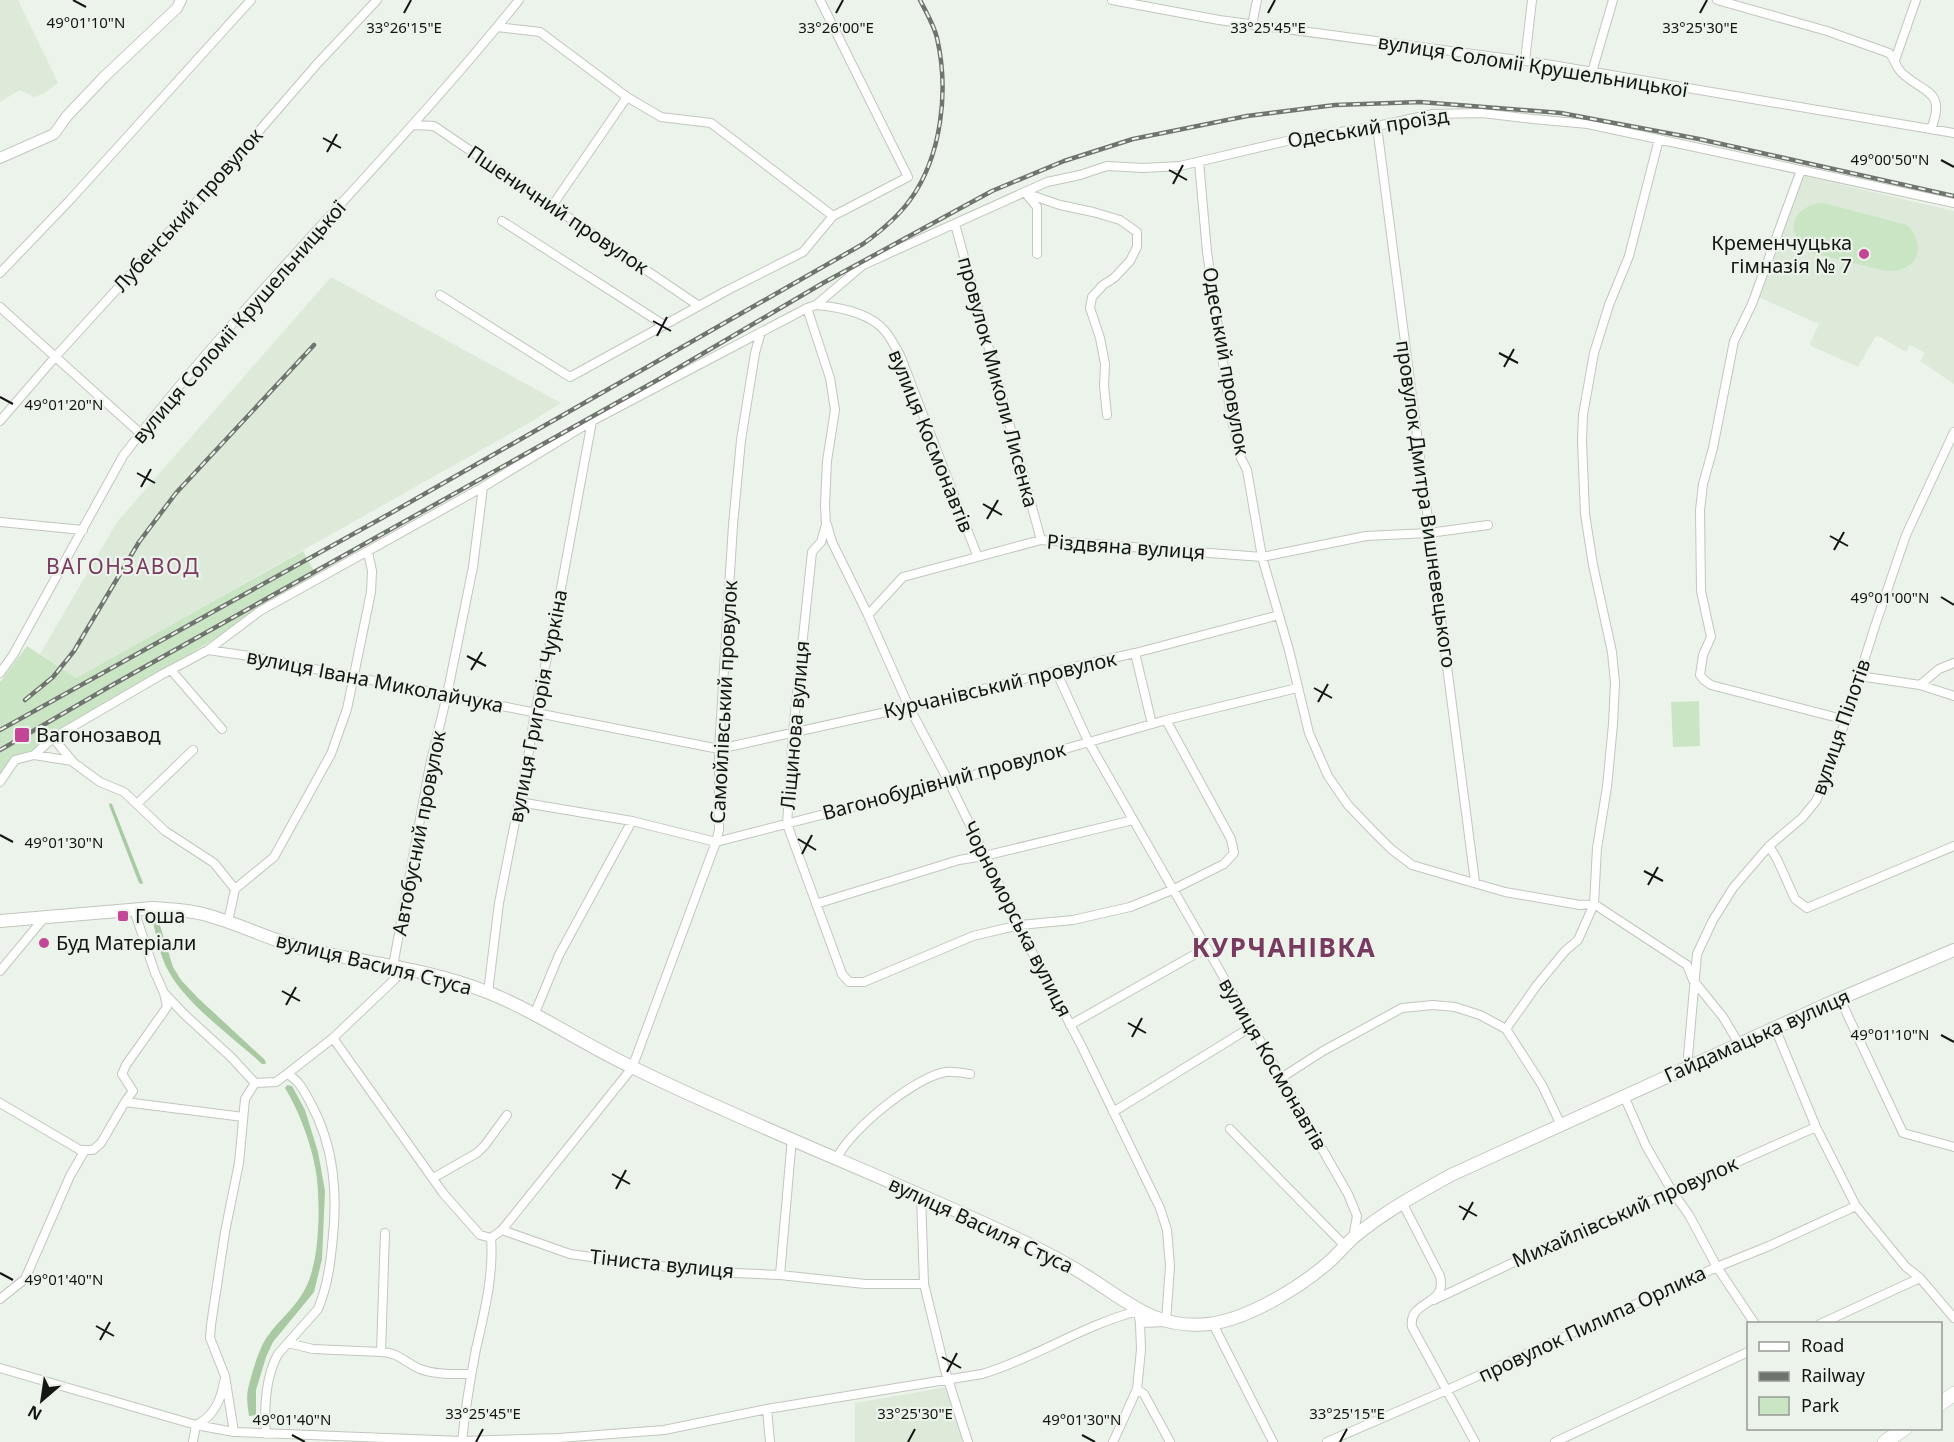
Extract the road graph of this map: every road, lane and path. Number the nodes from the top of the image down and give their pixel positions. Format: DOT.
graph roads {
  1 [pos="181,0"];
  2 [pos="251,0"];
  3 [pos="377,0"];
  4 [pos="519,0"];
  5 [pos="820,0"];
  6 [pos="1112,0"];
  7 [pos="1170,0"];
  8 [pos="1257,0"];
  9 [pos="1532,0"];
  10 [pos="1613,0"];
  11 [pos="1717,0"];
  12 [pos="1916,0"];
  13 [pos="1165,10"];
  14 [pos="1252,25"];
  15 [pos="497,27"];
  16 [pos="1895,60"];
  17 [pos="1525,61"];
  18 [pos="1592,72"];
  19 [pos="627,97"];
  20 [pos="414,125"];
  21 [pos="1377,126"];
  22 [pos="1931,129"];
  23 [pos="1954,133"];
  24 [pos="1659,139"];
  25 [pos="0,158"];
  26 [pos="1199,162"];
  27 [pos="1801,170"];
  28 [pos="1025,193"];
  29 [pos="1954,203"];
  30 [pos="552,206"];
  31 [pos="833,216"];
  32 [pos="502,221"];
  33 [pos="955,225"];
  34 [pos="1037,254"];
  35 [pos="0,273"];
  36 [pos="440,295"];
  37 [pos="699,306"];
  38 [pos="811,306"];
  39 [pos="0,307"];
  40 [pos="664,325"];
  41 [pos="761,332"];
  42 [pos="56,356"];
  43 [pos="1107,415"];
  44 [pos="0,421"];
  45 [pos="592,421"];
  46 [pos="1954,432"];
  47 [pos="140,433"];
  48 [pos="483,487"];
  49 [pos="0,522"];
  50 [pos="826,525"];
  51 [pos="1488,525"];
  52 [pos="83,530"];
  53 [pos="1429,533"];
  54 [pos="1041,540"];
  55 [pos="368,552"];
  56 [pos="977,555"];
  57 [pos="1262,557"];
  58 [pos="868,615"];
  59 [pos="1279,615"];
  60 [pos="208,650"];
  61 [pos="1134,653"];
  62 [pos="1954,663"];
  63 [pos="171,670"];
  64 [pos="1056,671"];
  65 [pos="0,673"];
  66 [pos="1859,676"];
  67 [pos="352,677"];
  68 [pos="1920,685"];
  69 [pos="1297,688"];
  70 [pos="447,695"];
  71 [pos="1954,696"];
  72 [pos="909,707"];
  73 [pos="535,712"];
  74 [pos="1167,720"];
  75 [pos="1846,720"];
  76 [pos="1152,724"];
  77 [pos="222,729"];
  78 [pos="794,732"];
  79 [pos="53,738"];
  80 [pos="1088,741"];
  81 [pos="719,749"];
  82 [pos="193,750"];
  83 [pos="34,754"];
  84 [pos="72,761"];
  85 [pos="0,782"];
  86 [pos="949,782"];
  87 [pos="519,802"];
  88 [pos="137,804"];
  89 [pos="1133,820"];
  90 [pos="632,821"];
  91 [pos="787,824"];
  92 [pos="716,842"];
  93 [pos="1769,846"];
  94 [pos="1954,846"];
  95 [pos="984,856"];
  96 [pos="1475,882"];
  97 [pos="235,889"];
  98 [pos="1172,890"];
  99 [pos="816,904"];
  100 [pos="1594,904"];
  101 [pos="137,909"];
  102 [pos="44,918"];
  103 [pos="0,921"];
  104 [pos="228,922"];
  105 [pos="1020,925"];
  106 [pos="1206,948"];
  107 [pos="1954,950"];
  108 [pos="398,967"];
  109 [pos="0,971"];
  110 [pos="1693,980"];
  111 [pos="164,993"];
  112 [pos="488,993"];
  113 [pos="1840,999"];
  114 [pos="534,1015"];
  115 [pos="1070,1025"];
  116 [pos="1251,1027"];
  117 [pos="1775,1028"];
  118 [pos="1506,1029"];
  119 [pos="333,1038"];
  120 [pos="1739,1044"];
  121 [pos="632,1068"];
  122 [pos="1687,1068"];
  123 [pos="287,1074"];
  124 [pos="970,1074"];
  125 [pos="1281,1078"];
  126 [pos="255,1083"];
  127 [pos="1624,1096"];
  128 [pos="125,1102"];
  129 [pos="0,1103"];
  130 [pos="1113,1112"];
  131 [pos="507,1115"];
  132 [pos="243,1117"];
  133 [pos="1561,1125"];
  134 [pos="1816,1126"];
  135 [pos="1230,1130"];
  136 [pos="792,1138"];
  137 [pos="1954,1147"];
  138 [pos="85,1150"];
  139 [pos="837,1158"];
  140 [pos="433,1178"];
  141 [pos="1672,1191"];
  142 [pos="921,1196"];
  143 [pos="1402,1202"];
  144 [pos="1856,1206"];
  145 [pos="501,1230"];
  146 [pos="385,1233"];
  147 [pos="491,1238"];
  148 [pos="1349,1242"];
  149 [pos="1717,1266"];
  150 [pos="780,1275"];
  151 [pos="1920,1278"];
  152 [pos="924,1284"];
  153 [pos="0,1299"];
  154 [pos="1434,1300"];
  155 [pos="1139,1317"];
  156 [pos="1954,1318"];
  157 [pos="1166,1322"];
  158 [pos="1754,1322"];
  159 [pos="1822,1322"];
  160 [pos="1213,1323"];
  161 [pos="288,1343"];
  162 [pos="381,1352"];
  163 [pos="1747,1353"];
  164 [pos="0,1368"];
  165 [pos="471,1374"];
  166 [pos="225,1376"];
  167 [pos="948,1380"];
  168 [pos="1137,1389"];
  169 [pos="1447,1390"];
  170 [pos="1954,1394"];
  171 [pos="1942,1403"];
  172 [pos="767,1409"];
  173 [pos="196,1425"];
  174 [pos="1902,1430"];
  175 [pos="234,1432"];
  176 [pos="266,1434"];
  177 [pos="567,1440"];
  178 [pos="193,1442"];
  179 [pos="462,1442"];
  180 [pos="771,1442"];
  181 [pos="968,1442"];
  182 [pos="1113,1442"];
  183 [pos="1170,1442"];
  184 [pos="1273,1442"];
  185 [pos="1327,1442"];
  186 [pos="1475,1442"];
  187 [pos="1555,1442"];
  188 [pos="1885,1442"];
  1 -- 25 [label="street"];
  2 -- 35 [label="street"];
  3 -- 42 [label="street, Лубенський провулок"];
  4 -- 15 [label="street, вулиця Соломії Крушельницької"];
  5 -- 31 [label="street"];
  6 -- 13 [label="street, вулиця Соломії Крушельницької"];
  7 -- 13 [label="street"];
  8 -- 14 [label="street"];
  9 -- 17 [label="street"];
  10 -- 18 [label="street"];
  11 -- 16 [label="street"];
  12 -- 16 [label="street"];
  13 -- 14 [label="street, вулиця Соломії Крушельницької"];
  14 -- 17 [label="street, вулиця Соломії Крушельницької"];
  15 -- 19 [label="street"];
  15 -- 20 [label="street, вулиця Соломії Крушельницької"];
  16 -- 22 [label="street"];
  17 -- 18 [label="street, вулиця Соломії Крушельницької"];
  18 -- 22 [label="street, вулиця Соломії Крушельницької"];
  19 -- 30 [label="street"];
  19 -- 31 [label="street"];
  20 -- 30 [label="street, Пшеничний провулок"];
  20 -- 47 [label="street, вулиця Соломії Крушельницької"];
  21 -- 24 [label="street, Одеський проїзд"];
  21 -- 26 [label="street, Одеський проїзд"];
  21 -- 53 [label="street, провулок Дмитра Вишневецького"];
  22 -- 23 [label="street, вулиця Соломії Крушельницької"];
  24 -- 27 [label="street, Одеський проїзд"];
  24 -- 100 [label="street"];
  26 -- 28 [label="street, Одеський проїзд"];
  26 -- 57 [label="street, Одеський провулок"];
  27 -- 29 [label="street, Одеський проїзд"];
  27 -- 75 [label="street"];
  28 -- 33 [label="street, Одеський проїзд"];
  28 -- 34 [label="street"];
  28 -- 43 [label="street"];
  30 -- 37 [label="street, Пшеничний провулок"];
  31 -- 37 [label="street"];
  32 -- 40 [label="street"];
  33 -- 38 [label="street, Одеський проїзд"];
  33 -- 54 [label="street, провулок Миколи Лисенка"];
  36 -- 40 [label="street"];
  37 -- 40 [label="street"];
  38 -- 41 [label="street, Одеський проїзд"];
  38 -- 50 [label="street, Ліщинова вулиця"];
  38 -- 56 [label="street, вулиця Космонавтів"];
  39 -- 42 [label="street"];
  41 -- 45 [label="street, Одеський проїзд"];
  41 -- 81 [label="street, Самойлівський провулок"];
  42 -- 44 [label="street, Лубенський провулок"];
  42 -- 47 [label="street"];
  45 -- 48 [label="street, Одеський проїзд"];
  45 -- 73 [label="street, вулиця Григорія Чуркіна"];
  46 -- 66 [label="street, вулиця Пілотів"];
  47 -- 52 [label="street, вулиця Соломії Крушельницької"];
  48 -- 55 [label="street, Одеський проїзд"];
  48 -- 70 [label="street, Автобусний провулок"];
  49 -- 52 [label="street"];
  50 -- 58 [label="street, Чорноморська вулиця"];
  50 -- 78 [label="street, Ліщинова вулиця"];
  51 -- 53 [label="street, Різдвяна вулиця"];
  52 -- 65 [label="street, вулиця Соломії Крушельницької"];
  53 -- 57 [label="street, Різдвяна вулиця"];
  53 -- 96 [label="street, провулок Дмитра Вишневецького"];
  54 -- 56 [label="street, Різдвяна вулиця"];
  54 -- 57 [label="street, Різдвяна вулиця"];
  55 -- 60 [label="street, Одеський проїзд"];
  55 -- 67 [label="street"];
  56 -- 58 [label="street, Різдвяна вулиця"];
  57 -- 59 [label="street"];
  58 -- 72 [label="street, Чорноморська вулиця"];
  59 -- 61 [label="street, Курчанівський провулок"];
  59 -- 69 [label="street"];
  60 -- 63 [label="street, Одеський проїзд"];
  60 -- 67 [label="street, вулиця Івана Миколайчука"];
  61 -- 64 [label="street, Курчанівський провулок"];
  61 -- 76 [label="street"];
  62 -- 68 [label="street"];
  63 -- 77 [label="street"];
  63 -- 79 [label="street, Одеський проїзд"];
  64 -- 72 [label="street, Курчанівський провулок"];
  64 -- 80 [label="street, вулиця Космонавтів"];
  66 -- 68 [label="street"];
  66 -- 75 [label="street, вулиця Пілотів"];
  67 -- 70 [label="street, вулиця Івана Миколайчука"];
  67 -- 97 [label="street"];
  68 -- 71 [label="street"];
  69 -- 74 [label="street, Вагонобудівний провулок"];
  69 -- 96 [label="street"];
  70 -- 73 [label="street, вулиця Івана Миколайчука"];
  70 -- 108 [label="street, Автобусний провулок"];
  72 -- 78 [label="street, Курчанівський провулок"];
  72 -- 86 [label="street, Чорноморська вулиця"];
  73 -- 81 [label="street, вулиця Івана Миколайчука"];
  73 -- 87 [label="street, вулиця Григорія Чуркіна"];
  74 -- 76 [label="street, Вагонобудівний провулок"];
  74 -- 98 [label="street, Ліщинова вулиця"];
  75 -- 93 [label="street, вулиця Пілотів"];
  76 -- 80 [label="street, Вагонобудівний провулок"];
  78 -- 81 [label="street, Курчанівський провулок"];
  78 -- 91 [label="street, Ліщинова вулиця"];
  79 -- 83 [label="street, Одеський проїзд"];
  79 -- 84 [label="street"];
  80 -- 86 [label="street, Вагонобудівний провулок"];
  80 -- 89 [label="street, вулиця Космонавтів"];
  81 -- 92 [label="street, Самойлівський провулок"];
  82 -- 88 [label="street"];
  83 -- 84 [label="street"];
  83 -- 85 [label="street, Одеський проїзд"];
  84 -- 88 [label="street"];
  86 -- 91 [label="street, Вагонобудівний провулок"];
  86 -- 95 [label="street, Чорноморська вулиця"];
  87 -- 90 [label="street, Вагонобудівний провулок"];
  87 -- 112 [label="street, вулиця Григорія Чуркіна"];
  88 -- 97 [label="street"];
  89 -- 95 [label="street"];
  89 -- 98 [label="street, вулиця Космонавтів"];
  90 -- 92 [label="street, Вагонобудівний провулок"];
  90 -- 114 [label="street"];
  91 -- 92 [label="street, Вагонобудівний провулок"];
  91 -- 99 [label="street, Ліщинова вулиця"];
  92 -- 121 [label="street, Самойлівський провулок"];
  93 -- 94 [label="street"];
  93 -- 110 [label="street, вулиця Пілотів"];
  95 -- 99 [label="street"];
  95 -- 105 [label="street, Чорноморська вулиця"];
  96 -- 100 [label="street"];
  97 -- 104 [label="street"];
  98 -- 105 [label="street, Ліщинова вулиця"];
  98 -- 106 [label="street, вулиця Космонавтів"];
  99 -- 105 [label="street, Ліщинова вулиця"];
  100 -- 110 [label="street"];
  100 -- 118 [label="street"];
  101 -- 102 [label="main road, вулиця Василя Стуса"];
  101 -- 104 [label="main road, вулиця Василя Стуса"];
  101 -- 111 [label="street"];
  102 -- 103 [label="main road, вулиця Василя Стуса"];
  102 -- 109 [label="street"];
  104 -- 108 [label="main road, вулиця Василя Стуса"];
  105 -- 115 [label="street, Чорноморська вулиця"];
  106 -- 115 [label="street"];
  106 -- 116 [label="street, вулиця Космонавтів"];
  107 -- 113 [label="main road, Гайдамацька вулиця"];
  108 -- 112 [label="main road, вулиця Василя Стуса"];
  108 -- 119 [label="street"];
  110 -- 120 [label="street"];
  110 -- 122 [label="street, вулиця Пілотів"];
  111 -- 126 [label="street"];
  111 -- 128 [label="street"];
  112 -- 114 [label="main road, вулиця Василя Стуса"];
  113 -- 117 [label="main road, Гайдамацька вулиця"];
  113 -- 137 [label="street"];
  114 -- 121 [label="main road, вулиця Василя Стуса"];
  115 -- 130 [label="street, Чорноморська вулиця"];
  116 -- 125 [label="street, вулиця Космонавтів"];
  116 -- 130 [label="street"];
  117 -- 120 [label="main road, Гайдамацька вулиця"];
  117 -- 134 [label="street"];
  118 -- 125 [label="street"];
  118 -- 133 [label="street"];
  119 -- 123 [label="street"];
  119 -- 140 [label="street"];
  120 -- 122 [label="main road, Гайдамацька вулиця"];
  121 -- 136 [label="main road, вулиця Василя Стуса"];
  121 -- 145 [label="street, Самойлівський провулок"];
  122 -- 127 [label="main road, Гайдамацька вулиця"];
  123 -- 126 [label="street"];
  123 -- 161 [label="street"];
  124 -- 139 [label="street"];
  125 -- 148 [label="street, вулиця Космонавтів"];
  126 -- 132 [label="street"];
  127 -- 133 [label="main road, Гайдамацька вулиця"];
  127 -- 141 [label="street"];
  128 -- 132 [label="street"];
  128 -- 138 [label="street"];
  129 -- 138 [label="street"];
  130 -- 157 [label="street, Чорноморська вулиця"];
  131 -- 140 [label="street"];
  132 -- 166 [label="street"];
  133 -- 143 [label="main road, Гайдамацька вулиця"];
  134 -- 141 [label="street, Михайлівський провулок"];
  134 -- 144 [label="street"];
  135 -- 148 [label="street"];
  136 -- 139 [label="main road, вулиця Василя Стуса"];
  136 -- 150 [label="street"];
  138 -- 153 [label="street"];
  139 -- 142 [label="main road, вулиця Василя Стуса"];
  140 -- 147 [label="street"];
  141 -- 149 [label="street"];
  141 -- 154 [label="street, Михайлівський провулок"];
  142 -- 152 [label="street"];
  142 -- 155 [label="main road, вулиця Василя Стуса"];
  143 -- 148 [label="main road, Гайдамацька вулиця"];
  143 -- 154 [label="street"];
  144 -- 149 [label="street, провулок Пилипа Орлика"];
  144 -- 151 [label="street"];
  145 -- 147 [label="street"];
  145 -- 150 [label="street, Тіниста вулиця"];
  146 -- 162 [label="street"];
  147 -- 165 [label="street"];
  148 -- 160 [label="main road, Гайдамацька вулиця"];
  149 -- 158 [label="street"];
  149 -- 169 [label="street, провулок Пилипа Орлика"];
  150 -- 152 [label="street, Тіниста вулиця"];
  151 -- 156 [label="street"];
  151 -- 159 [label="street"];
  152 -- 167 [label="street"];
  154 -- 169 [label="street"];
  155 -- 157 [label="main road, вулиця Василя Стуса"];
  155 -- 167 [label="street"];
  155 -- 168 [label="street"];
  157 -- 160 [label="main road, Гайдамацька вулиця"];
  160 -- 184 [label="street"];
  161 -- 162 [label="street"];
  161 -- 176 [label="street"];
  162 -- 165 [label="street"];
  163 -- 187 [label="street"];
  164 -- 173 [label="street"];
  165 -- 179 [label="street"];
  166 -- 173 [label="street"];
  166 -- 175 [label="street"];
  167 -- 172 [label="street"];
  167 -- 181 [label="street"];
  168 -- 182 [label="street"];
  168 -- 183 [label="street"];
  169 -- 185 [label="street, провулок Пилипа Орлика"];
  169 -- 186 [label="street"];
  170 -- 171 [label="highway"];
  172 -- 177 [label="street"];
  172 -- 180 [label="street"];
  173 -- 175 [label="street"];
  173 -- 178 [label="street"];
  174 -- 188 [label="highway"];
  175 -- 176 [label="street"];
  176 -- 179 [label="street"];
  177 -- 179 [label="street"];
}
